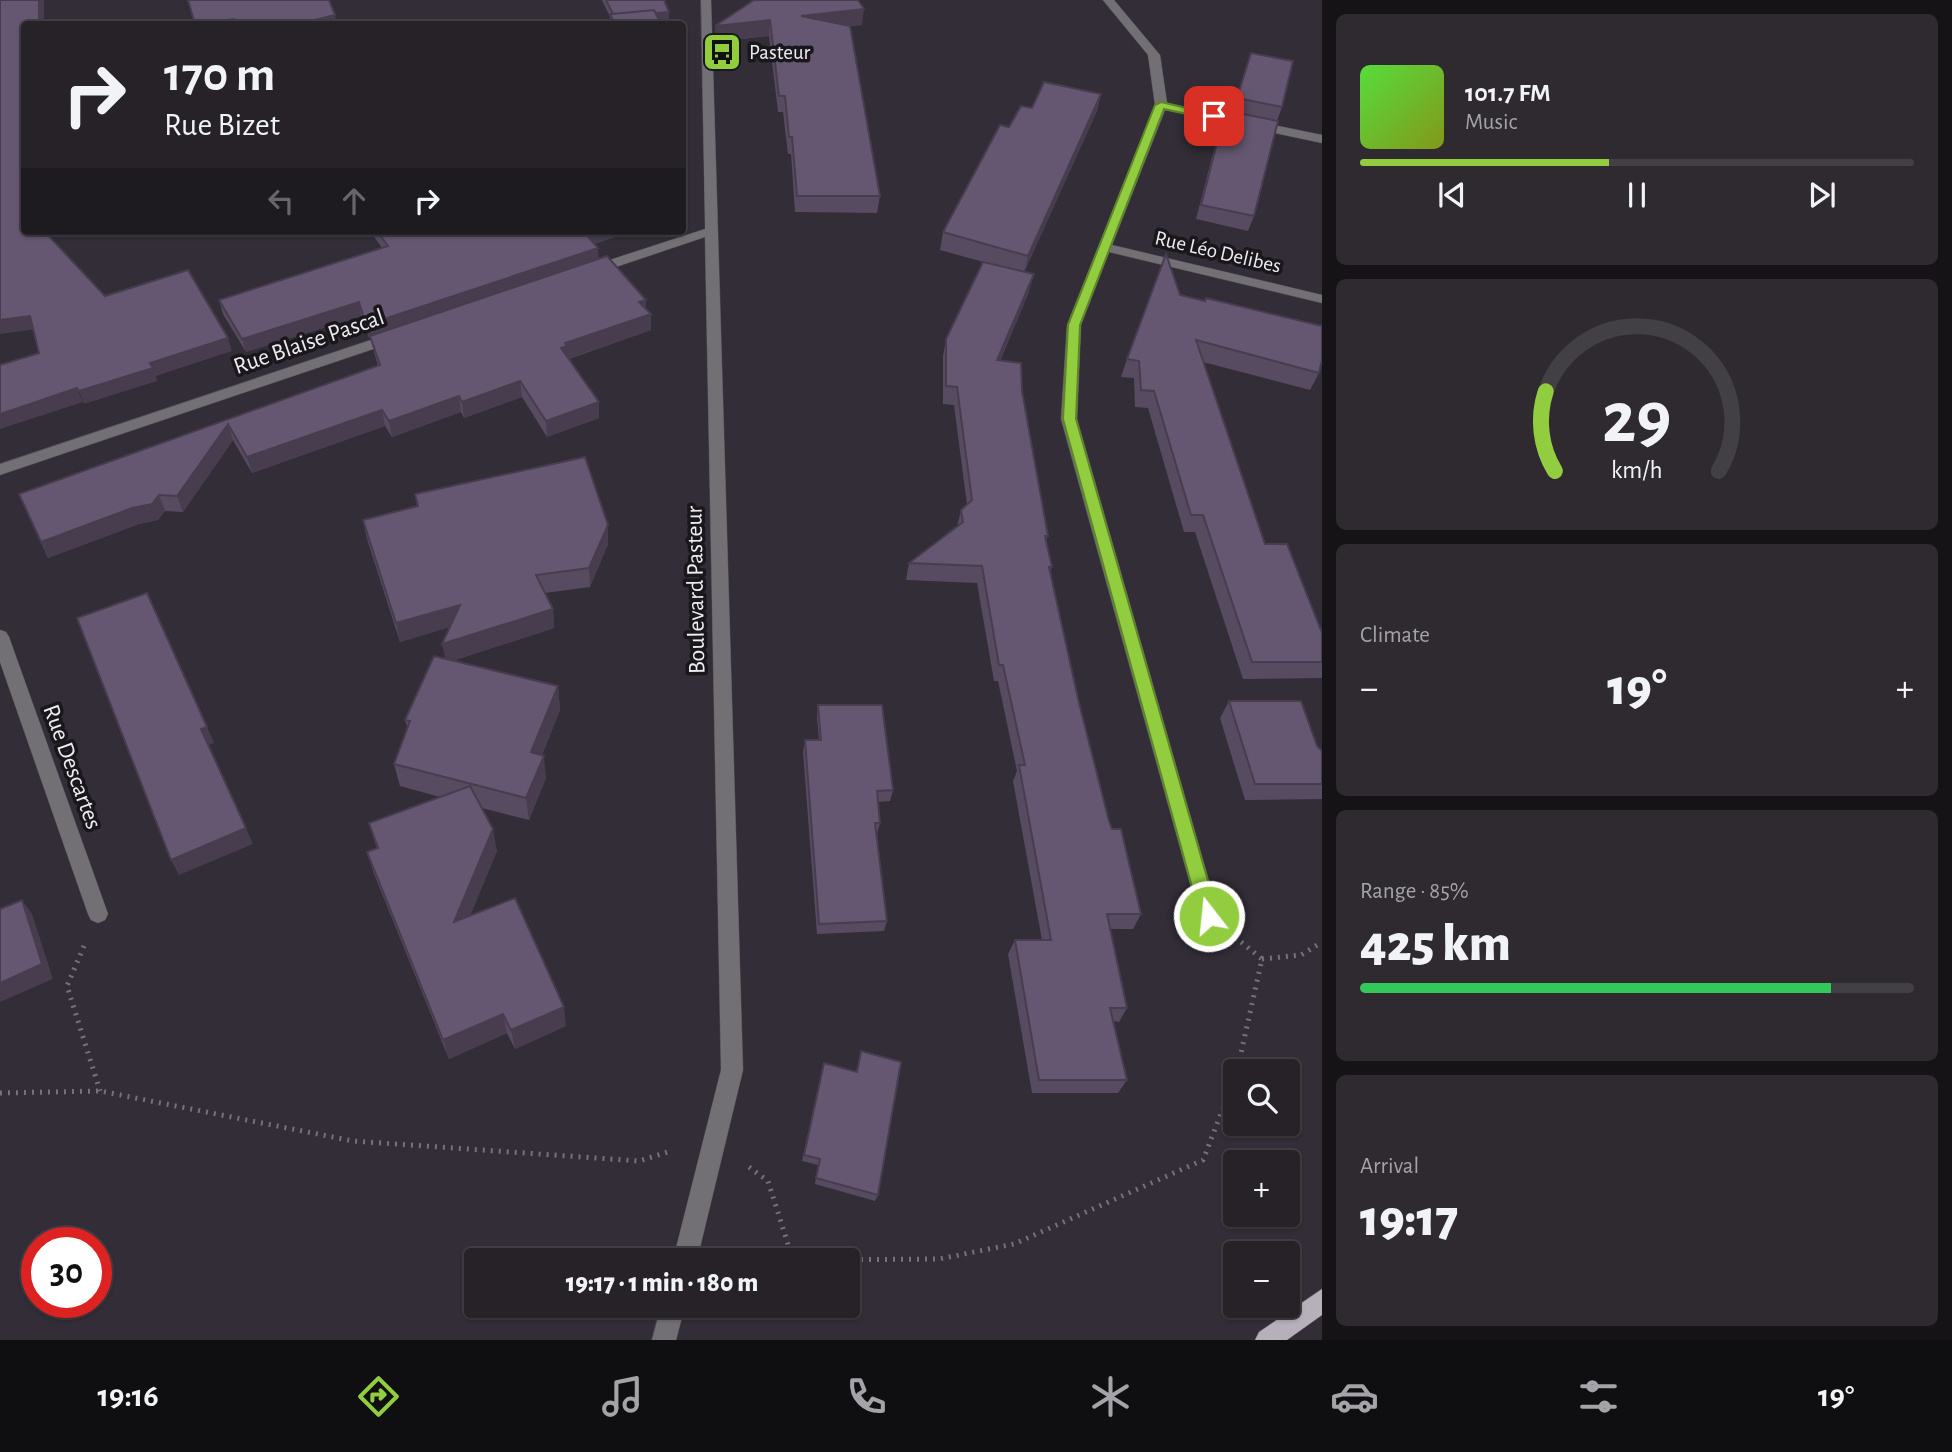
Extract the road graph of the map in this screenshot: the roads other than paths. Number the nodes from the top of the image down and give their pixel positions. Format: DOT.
graph roads {
  1 [pos="706,0"];
  2 [pos="1108,0"];
  3 [pos="1161,105"];
  4 [pos="1322,139"];
  5 [pos="712,231"];
  6 [pos="1104,247"];
  7 [pos="580,274"];
  8 [pos="1322,299"];
  9 [pos="408,332"];
  10 [pos="0,470"];
  11 [pos="0,637"];
  12 [pos="98,914"];
  13 [pos="1209,916"];
  14 [pos="688,1248"];
  15 [pos="1322,1301"];
  16 [pos="670,1318"];
  17 [pos="664,1340"];
  18 [pos="1267,1340"];
  1 -- 5 [label="street, Boulevard Pasteur"];
  2 -- 3 [label="street"];
  3 -- 4 [label="street"];
  3 -- 6 [label="street"];
  5 -- 7 [label="street"];
  5 -- 14 [label="street, Boulevard Pasteur"];
  6 -- 8 [label="street, Rue Léo Delibes"];
  6 -- 13 [label="street"];
  9 -- 10 [label="street, Rue Blaise Pascal"];
  11 -- 12 [label="street, Rue Descartes"];
  15 -- 18 [label="main road"];
  16 -- 17 [label="street"];
}
